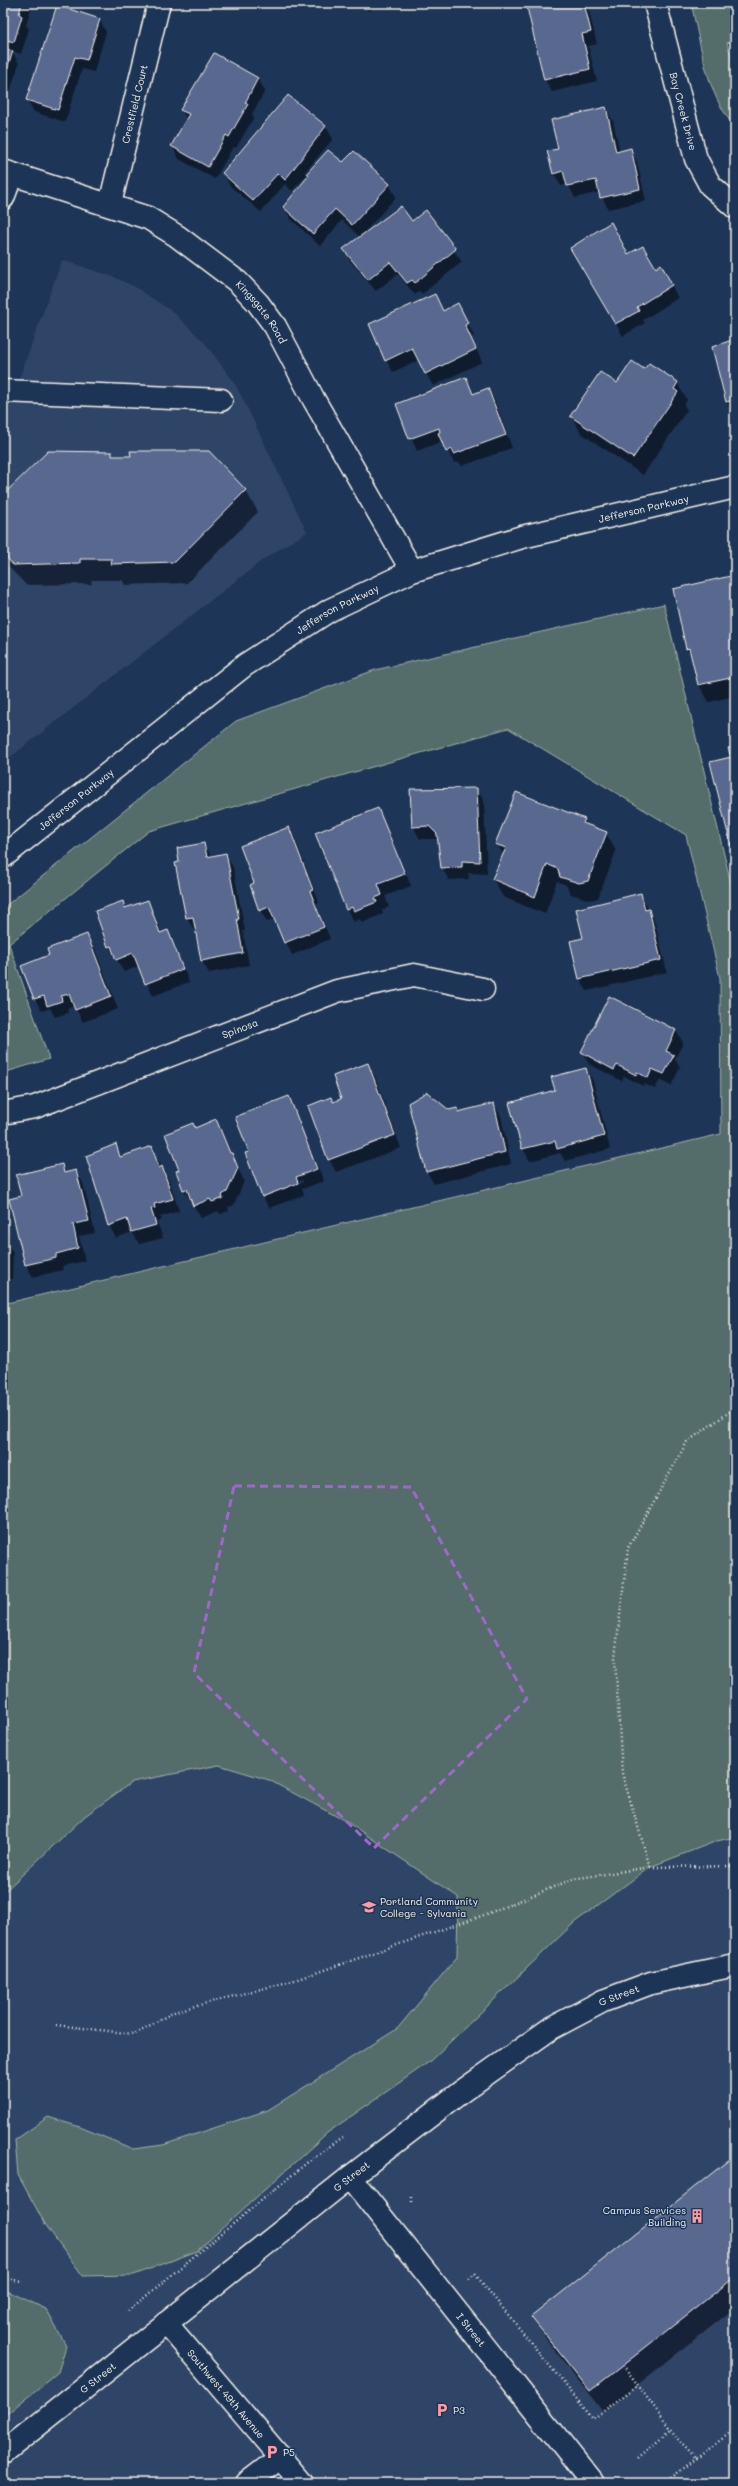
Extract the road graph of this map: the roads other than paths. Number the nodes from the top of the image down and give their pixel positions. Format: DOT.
graph roads {
  1 [pos="160,3"];
  2 [pos="655,3"];
  3 [pos="7,173"];
  4 [pos="3,198"];
  5 [pos="110,204"];
  6 [pos="735,206"];
  7 [pos="3,391"];
  8 [pos="221,400"];
  9 [pos="735,487"];
  10 [pos="412,571"];
  11 [pos="3,857"];
  12 [pos="483,989"];
  13 [pos="3,1113"];
  14 [pos="735,1965"];
  15 [pos="350,2177"];
  16 [pos="166,2323"];
  17 [pos="3,2453"];
  18 [pos="281,2457"];
  19 [pos="247,2483"];
  20 [pos="302,2483"];
  21 [pos="593,2483"];
  1 -- 5 [label="street, Crestfield Court"];
  2 -- 6 [label="street, Bay Creek Drive"];
  3 -- 4 [label="street"];
  3 -- 5 [label="street, Kingsgate Road"];
  5 -- 10 [label="street, Kingsgate Road"];
  7 -- 8 [label="street"];
  9 -- 10 [label="street, Jefferson Parkway"];
  10 -- 11 [label="street, Jefferson Parkway"];
  12 -- 13 [label="street, Spinosa"];
  14 -- 15 [label="street, G Street"];
  15 -- 16 [label="street, G Street"];
  15 -- 21 [label="street, I Street"];
  16 -- 17 [label="street, G Street"];
  16 -- 18 [label="street, Southwest 49th Avenue"];
  18 -- 19 [label="street"];
  18 -- 20 [label="street, Southwest 49th Avenue"];
}
